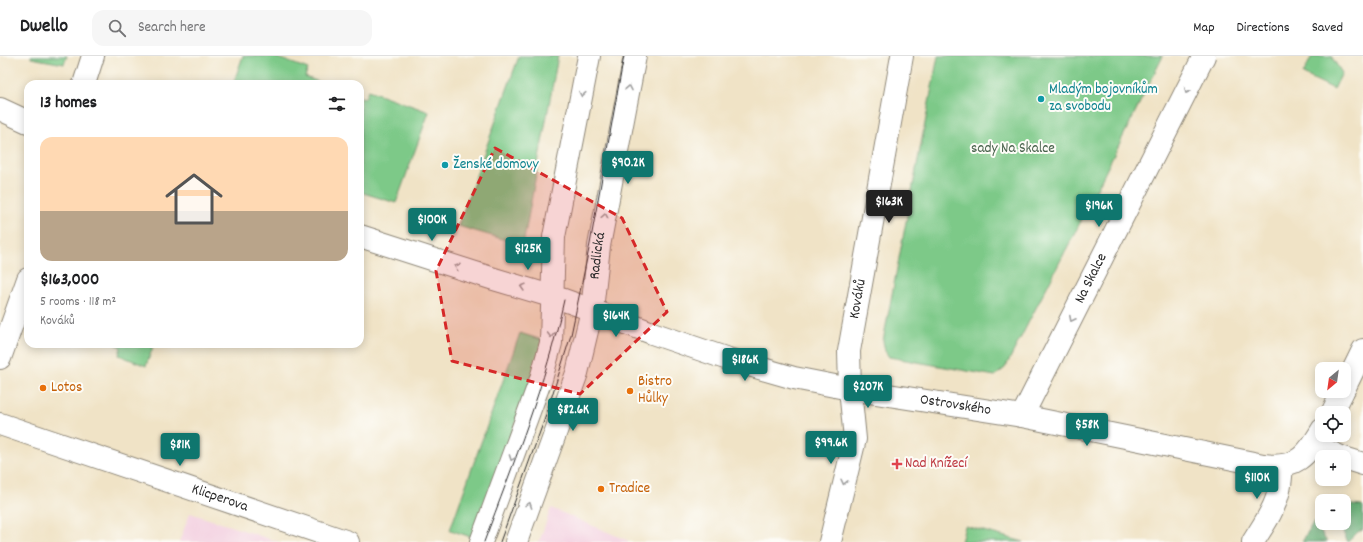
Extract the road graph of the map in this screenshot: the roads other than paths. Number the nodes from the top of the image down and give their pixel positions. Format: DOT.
graph roads {
  1 [pos="93,56"];
  2 [pos="589,56"];
  3 [pos="635,56"];
  4 [pos="902,56"];
  5 [pos="1204,56"];
  6 [pos="85,80"];
  7 [pos="0,109"];
  8 [pos="24,120"];
  9 [pos="364,237"];
  10 [pos="24,291"];
  11 [pos="552,296"];
  12 [pos="592,310"];
  13 [pos="1363,350"];
  14 [pos="0,358"];
  15 [pos="1351,374"];
  16 [pos="850,389"];
  17 [pos="1022,416"];
  18 [pos="0,424"];
  19 [pos="1315,442"];
  20 [pos="1323,442"];
  21 [pos="1333,450"];
  22 [pos="1351,460"];
  23 [pos="1363,464"];
  24 [pos="1282,466"];
  25 [pos="348,542"];
  26 [pos="481,542"];
  27 [pos="516,542"];
  28 [pos="830,542"];
  29 [pos="1254,542"];
  1 -- 6 [label="street"];
  2 -- 11 [label="street, one-way"];
  12 -- 3 [label="street, Radlická, one-way"];
  4 -- 16 [label="street, Kováků"];
  5 -- 17 [label="street, Na Skalce, one-way"];
  7 -- 8 [label="street"];
  11 -- 9 [label="street, Ostrovského, one-way"];
  10 -- 14 [label="street"];
  11 -- 12 [label="street, Ostrovského"];
  11 -- 26 [label="street, one-way"];
  12 -- 16 [label="street, Ostrovského"];
  27 -- 12 [label="street, Radlická, one-way"];
  13 -- 15 [label="street"];
  16 -- 17 [label="street, Ostrovského"];
  16 -- 28 [label="street, Kováků, one-way"];
  17 -- 24 [label="street, Ostrovského"];
  18 -- 25 [label="street, Klicperova"];
  19 -- 24 [label="street"];
  20 -- 21 [label="street"];
  22 -- 23 [label="street"];
  24 -- 29 [label="street"];
}
